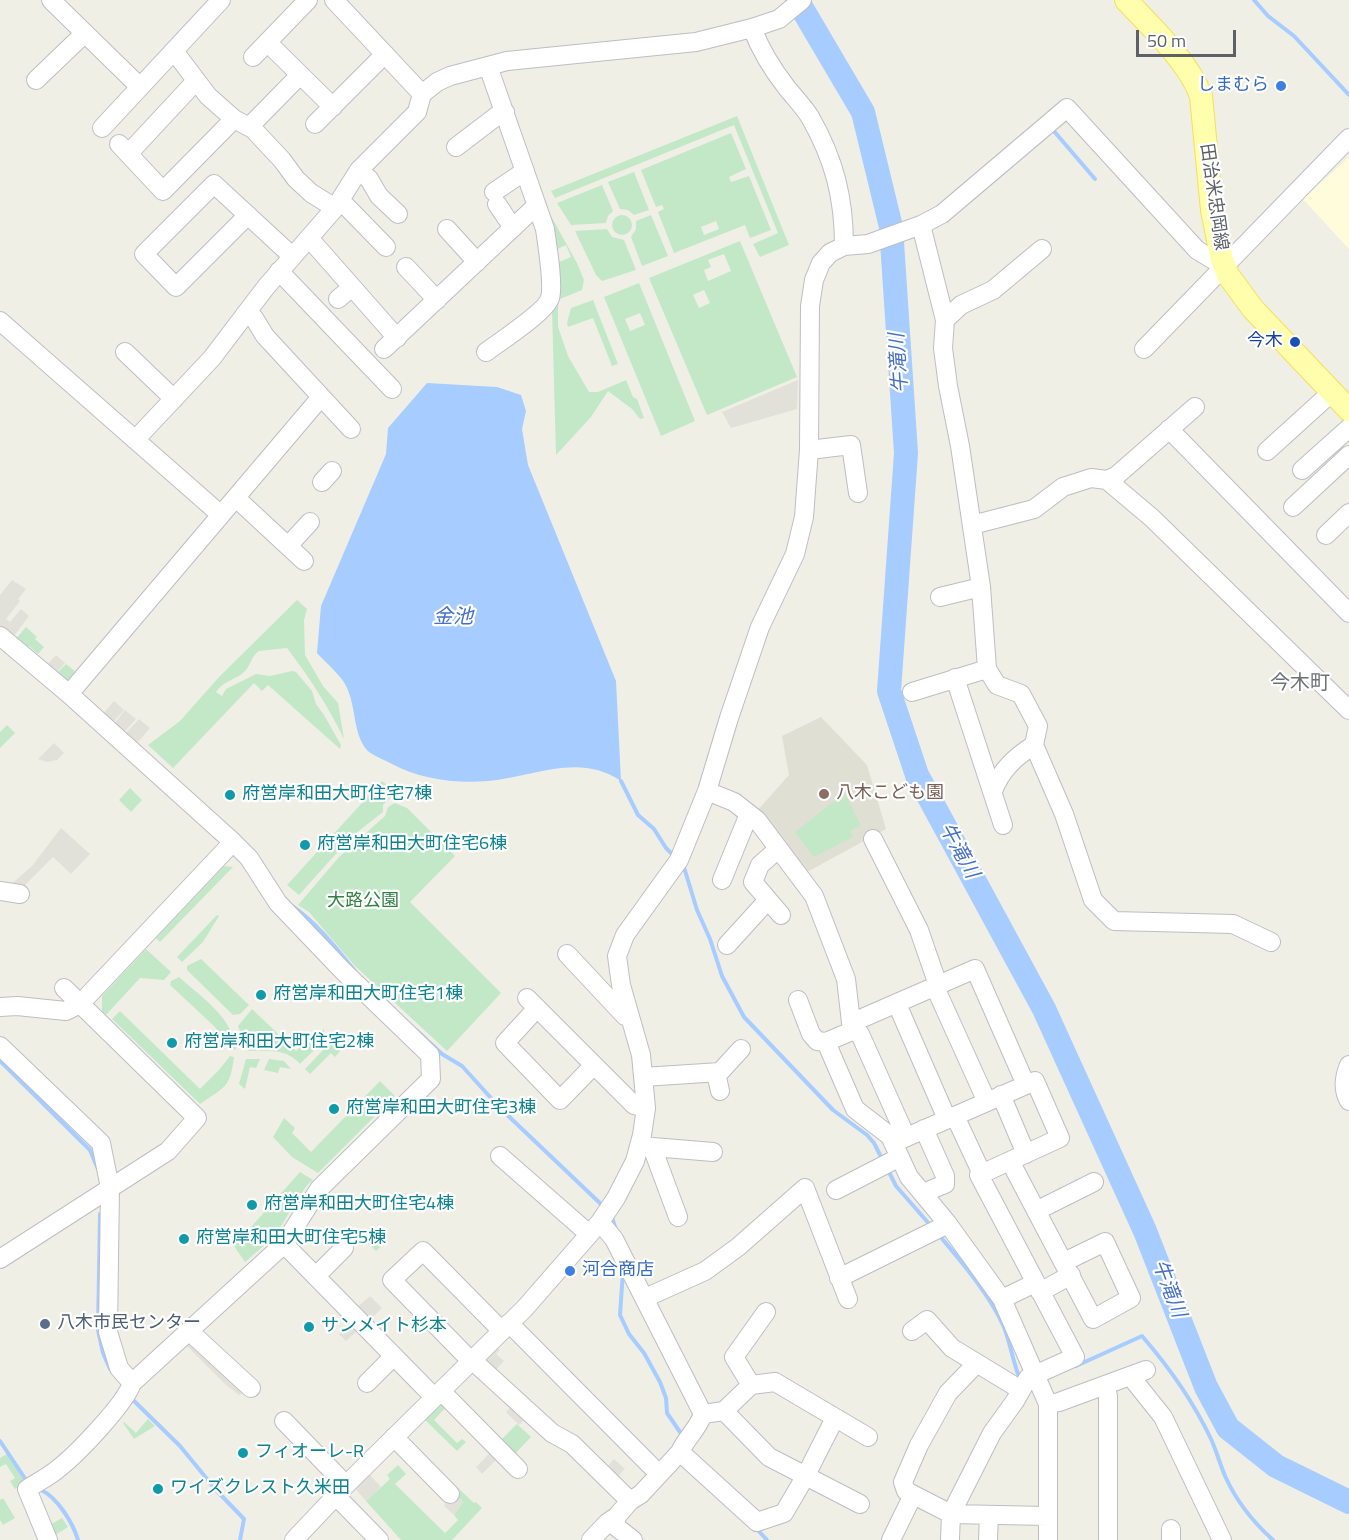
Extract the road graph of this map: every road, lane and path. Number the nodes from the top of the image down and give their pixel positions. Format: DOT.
graph roads {
  1 [pos="51,0"];
  2 [pos="308,0"];
  3 [pos="334,0"];
  4 [pos="802,0"];
  5 [pos="1126,0"];
  6 [pos="210,4"];
  7 [pos="752,28"];
  8 [pos="85,33"];
  9 [pos="267,42"];
  10 [pos="174,51"];
  11 [pos="385,54"];
  12 [pos="253,57"];
  13 [pos="488,66"];
  14 [pos="300,75"];
  15 [pos="36,80"];
  16 [pos="196,81"];
  17 [pos="140,87"];
  18 [pos="422,94"];
  19 [pos="333,107"];
  20 [pos="506,112"];
  21 [pos="242,123"];
  22 [pos="315,124"];
  23 [pos="102,128"];
  24 [pos="1349,138"];
  25 [pos="456,147"];
  26 [pos="359,170"];
  27 [pos="525,171"];
  28 [pos="337,205"];
  29 [pos="536,206"];
  30 [pos="398,214"];
  31 [pos="248,215"];
  32 [pos="916,227"];
  33 [pos="513,228"];
  34 [pos="447,229"];
  35 [pos="309,238"];
  36 [pos="844,246"];
  37 [pos="386,247"];
  38 [pos="1042,249"];
  39 [pos="292,256"];
  40 [pos="477,262"];
  41 [pos="406,267"];
  42 [pos="1225,267"];
  43 [pos="279,271"];
  44 [pos="352,287"];
  45 [pos="338,299"];
  46 [pos="436,300"];
  47 [pos="245,314"];
  48 [pos="945,320"];
  49 [pos="0,321"];
  50 [pos="1144,349"];
  51 [pos="125,352"];
  52 [pos="486,352"];
  53 [pos="392,389"];
  54 [pos="1332,392"];
  55 [pos="321,397"];
  56 [pos="174,399"];
  57 [pos="1195,407"];
  58 [pos="1349,410"];
  59 [pos="1349,428"];
  60 [pos="351,429"];
  61 [pos="1169,429"];
  62 [pos="135,440"];
  63 [pos="809,450"];
  64 [pos="1267,451"];
  65 [pos="1349,455"];
  66 [pos="1302,471"];
  67 [pos="1107,480"];
  68 [pos="858,493"];
  69 [pos="236,498"];
  70 [pos="1293,507"];
  71 [pos="1349,513"];
  72 [pos="221,515"];
  73 [pos="310,522"];
  74 [pos="972,525"];
  75 [pos="1326,535"];
  76 [pos="288,546"];
  77 [pos="304,561"];
  78 [pos="981,587"];
  79 [pos="940,597"];
  80 [pos="1349,613"];
  81 [pos="2,643"];
  82 [pos="987,669"];
  83 [pos="956,678"];
  84 [pos="912,692"];
  85 [pos="69,694"];
  86 [pos="1349,710"];
  87 [pos="1034,745"];
  88 [pos="707,791"];
  89 [pos="993,791"];
  90 [pos="749,814"];
  91 [pos="1003,825"];
  92 [pos="873,839"];
  93 [pos="233,842"];
  94 [pos="778,849"];
  95 [pos="722,880"];
  96 [pos="0,891"];
  97 [pos="21,894"];
  98 [pos="767,901"];
  99 [pos="781,915"];
  100 [pos="1271,942"];
  101 [pos="727,945"];
  102 [pos="567,954"];
  103 [pos="936,986"];
  104 [pos="64,988"];
  105 [pos="798,1000"];
  106 [pos="80,1004"];
  107 [pos="897,1004"];
  108 [pos="0,1007"];
  109 [pos="630,1017"];
  110 [pos="852,1027"];
  111 [pos="826,1042"];
  112 [pos="0,1046"];
  113 [pos="741,1049"];
  114 [pos="594,1065"];
  115 [pos="1349,1065"];
  116 [pos="716,1072"];
  117 [pos="643,1077"];
  118 [pos="1026,1084"];
  119 [pos="720,1091"];
  120 [pos="994,1098"];
  121 [pos="1349,1101"];
  122 [pos="646,1108"];
  123 [pos="956,1115"];
  124 [pos="924,1129"];
  125 [pos="900,1146"];
  126 [pos="645,1147"];
  127 [pos="713,1152"];
  128 [pos="500,1156"];
  129 [pos="1018,1158"];
  130 [pos="987,1172"];
  131 [pos="1094,1182"];
  132 [pos="110,1188"];
  133 [pos="836,1190"];
  134 [pos="923,1193"];
  135 [pos="1036,1211"];
  136 [pos="678,1217"];
  137 [pos="948,1224"];
  138 [pos="594,1228"];
  139 [pos="284,1244"];
  140 [pos="344,1248"];
  141 [pos="0,1259"];
  142 [pos="316,1276"];
  143 [pos="839,1278"];
  144 [pos="1038,1287"];
  145 [pos="645,1298"];
  146 [pos="848,1299"];
  147 [pos="1002,1299"];
  148 [pos="766,1312"];
  149 [pos="506,1327"];
  150 [pos="189,1331"];
  151 [pos="912,1331"];
  152 [pos="394,1356"];
  153 [pos="472,1360"];
  154 [pos="977,1364"];
  155 [pos="1034,1374"];
  156 [pos="367,1383"];
  157 [pos="750,1385"];
  158 [pos="1105,1386"];
  159 [pos="251,1388"];
  160 [pos="128,1390"];
  161 [pos="1021,1390"];
  162 [pos="438,1394"];
  163 [pos="1048,1404"];
  164 [pos="724,1411"];
  165 [pos="703,1414"];
  166 [pos="835,1418"];
  167 [pos="284,1421"];
  168 [pos="394,1437"];
  169 [pos="868,1437"];
  170 [pos="680,1452"];
  171 [pos="518,1469"];
  172 [pos="659,1474"];
  173 [pos="805,1477"];
  174 [pos="341,1490"];
  175 [pos="450,1494"];
  176 [pos="913,1495"];
  177 [pos="630,1501"];
  178 [pos="860,1504"];
  179 [pos="951,1514"];
  180 [pos="989,1515"];
  181 [pos="617,1516"];
  182 [pos="1047,1516"];
  183 [pos="48,1540"];
  184 [pos="294,1540"];
  185 [pos="379,1540"];
  186 [pos="591,1540"];
  187 [pos="633,1540"];
  188 [pos="891,1540"];
  189 [pos="950,1540"];
  190 [pos="988,1540"];
  191 [pos="1048,1540"];
  192 [pos="1108,1540"];
  193 [pos="1222,1540"];
  1 -- 8 [label="street"];
  2 -- 9 [label="street"];
  3 -- 11 [label="street"];
  4 -- 7 [label="street"];
  5 -- 42 [label="main road, 田治米忠岡線"];
  6 -- 10 [label="street"];
  7 -- 13 [label="street"];
  7 -- 36 [label="street"];
  8 -- 15 [label="street"];
  8 -- 17 [label="street"];
  9 -- 12 [label="street"];
  9 -- 14 [label="street"];
  10 -- 16 [label="street"];
  10 -- 17 [label="street"];
  11 -- 18 [label="street"];
  11 -- 19 [label="street"];
  13 -- 18 [label="street"];
  13 -- 20 [label="street"];
  14 -- 19 [label="street"];
  14 -- 21 [label="street"];
  16 -- 21 [label="street"];
  16 -- 21 [label="street"];
  17 -- 23 [label="street"];
  18 -- 26 [label="street"];
  19 -- 22 [label="street"];
  20 -- 25 [label="street"];
  20 -- 27 [label="street"];
  21 -- 28 [label="street"];
  24 -- 42 [label="street"];
  26 -- 28 [label="street"];
  26 -- 30 [label="street"];
  27 -- 29 [label="street"];
  27 -- 33 [label="street"];
  28 -- 35 [label="street"];
  28 -- 37 [label="street"];
  29 -- 33 [label="street"];
  29 -- 52 [label="street"];
  31 -- 31 [label="street"];
  31 -- 39 [label="street"];
  32 -- 36 [label="street"];
  32 -- 42 [label="street"];
  32 -- 48 [label="street"];
  33 -- 40 [label="street"];
  34 -- 40 [label="street"];
  35 -- 39 [label="street"];
  35 -- 44 [label="street"];
  36 -- 63 [label="street"];
  38 -- 48 [label="street"];
  39 -- 43 [label="street"];
  40 -- 46 [label="street"];
  41 -- 46 [label="street"];
  42 -- 50 [label="street"];
  42 -- 54 [label="main road, 田治米忠岡線"];
  43 -- 47 [label="street"];
  43 -- 53 [label="street"];
  44 -- 45 [label="street"];
  44 -- 46 [label="street"];
  47 -- 55 [label="street"];
  47 -- 56 [label="street"];
  48 -- 74 [label="street"];
  49 -- 62 [label="street"];
  51 -- 56 [label="street"];
  54 -- 58 [label="main road, 田治米忠岡線"];
  54 -- 64 [label="street"];
  55 -- 60 [label="street"];
  55 -- 69 [label="street"];
  56 -- 62 [label="street"];
  57 -- 61 [label="street"];
  59 -- 66 [label="street"];
  61 -- 67 [label="street"];
  61 -- 80 [label="street"];
  62 -- 72 [label="street"];
  63 -- 68 [label="street"];
  63 -- 88 [label="street"];
  65 -- 70 [label="street"];
  67 -- 74 [label="street"];
  67 -- 86 [label="street"];
  69 -- 72 [label="street"];
  69 -- 76 [label="street"];
  71 -- 75 [label="street"];
  72 -- 85 [label="street"];
  73 -- 76 [label="street"];
  74 -- 78 [label="street"];
  76 -- 77 [label="street"];
  78 -- 79 [label="street"];
  78 -- 82 [label="street"];
  81 -- 85 [label="street"];
  82 -- 83 [label="street"];
  82 -- 87 [label="street"];
  83 -- 84 [label="street"];
  83 -- 89 [label="street"];
  85 -- 93 [label="street"];
  87 -- 89 [label="street"];
  87 -- 100 [label="street"];
  88 -- 90 [label="street"];
  88 -- 109 [label="street"];
  89 -- 91 [label="street"];
  90 -- 94 [label="street"];
  90 -- 95 [label="street"];
  92 -- 103 [label="street"];
  93 -- 106 [label="street"];
  93 -- 139 [label="street"];
  94 -- 98 [label="street"];
  94 -- 110 [label="street"];
  96 -- 97 [label="street"];
  98 -- 99 [label="street"];
  98 -- 101 [label="street"];
  102 -- 109 [label="street"];
  103 -- 107 [label="street"];
  103 -- 118 [label="street"];
  103 -- 120 [label="street"];
  104 -- 106 [label="street"];
  105 -- 111 [label="street"];
  106 -- 108 [label="street"];
  106 -- 132 [label="street"];
  107 -- 110 [label="street"];
  107 -- 123 [label="street"];
  109 -- 117 [label="street"];
  110 -- 111 [label="street"];
  110 -- 125 [label="street"];
  111 -- 125 [label="street"];
  112 -- 132 [label="street"];
  113 -- 116 [label="street"];
  114 -- 114 [label="street"];
  114 -- 122 [label="street"];
  115 -- 121 [label="street"];
  116 -- 117 [label="street"];
  116 -- 119 [label="street"];
  117 -- 122 [label="street"];
  118 -- 120 [label="street"];
  118 -- 129 [label="street"];
  120 -- 123 [label="street"];
  120 -- 129 [label="street"];
  122 -- 126 [label="street"];
  123 -- 124 [label="street"];
  123 -- 130 [label="street"];
  124 -- 125 [label="street"];
  124 -- 134 [label="street"];
  125 -- 133 [label="street"];
  125 -- 134 [label="street"];
  126 -- 127 [label="street"];
  126 -- 136 [label="street"];
  126 -- 138 [label="street"];
  128 -- 138 [label="street"];
  129 -- 130 [label="street"];
  129 -- 135 [label="street"];
  130 -- 144 [label="street"];
  131 -- 135 [label="street"];
  132 -- 141 [label="street"];
  132 -- 160 [label="street"];
  134 -- 137 [label="street"];
  135 -- 144 [label="street"];
  137 -- 143 [label="street"];
  137 -- 147 [label="street"];
  138 -- 145 [label="street"];
  138 -- 149 [label="street"];
  139 -- 142 [label="street"];
  139 -- 150 [label="street"];
  140 -- 142 [label="street"];
  142 -- 152 [label="street"];
  143 -- 145 [label="street"];
  143 -- 146 [label="street"];
  144 -- 147 [label="street"];
  144 -- 155 [label="street"];
  145 -- 165 [label="street"];
  147 -- 155 [label="street"];
  148 -- 157 [label="street"];
  149 -- 153 [label="street"];
  149 -- 153 [label="street"];
  149 -- 172 [label="street"];
  150 -- 159 [label="street"];
  150 -- 160 [label="street"];
  151 -- 154 [label="street"];
  152 -- 156 [label="street"];
  152 -- 162 [label="street"];
  153 -- 162 [label="street"];
  153 -- 177 [label="street"];
  154 -- 161 [label="street"];
  154 -- 176 [label="street"];
  155 -- 161 [label="street"];
  155 -- 163 [label="street"];
  157 -- 164 [label="street"];
  157 -- 166 [label="street"];
  158 -- 163 [label="street"];
  158 -- 192 [label="street"];
  158 -- 193 [label="street"];
  160 -- 183 [label="street"];
  161 -- 179 [label="street"];
  162 -- 168 [label="street"];
  162 -- 171 [label="street"];
  163 -- 182 [label="street"];
  164 -- 165 [label="street"];
  164 -- 173 [label="street"];
  165 -- 170 [label="street"];
  166 -- 169 [label="street"];
  166 -- 173 [label="street"];
  167 -- 174 [label="street"];
  168 -- 174 [label="street"];
  168 -- 175 [label="street"];
  170 -- 172 [label="street"];
  170 -- 173 [label="street"];
  172 -- 177 [label="street"];
  173 -- 178 [label="street"];
  174 -- 184 [label="street"];
  174 -- 185 [label="street"];
  176 -- 179 [label="street"];
  176 -- 188 [label="street"];
  177 -- 181 [label="street"];
  179 -- 180 [label="street"];
  179 -- 189 [label="street"];
  180 -- 182 [label="street"];
  180 -- 190 [label="street"];
  181 -- 186 [label="street"];
  181 -- 187 [label="street"];
  182 -- 191 [label="street"];
}
